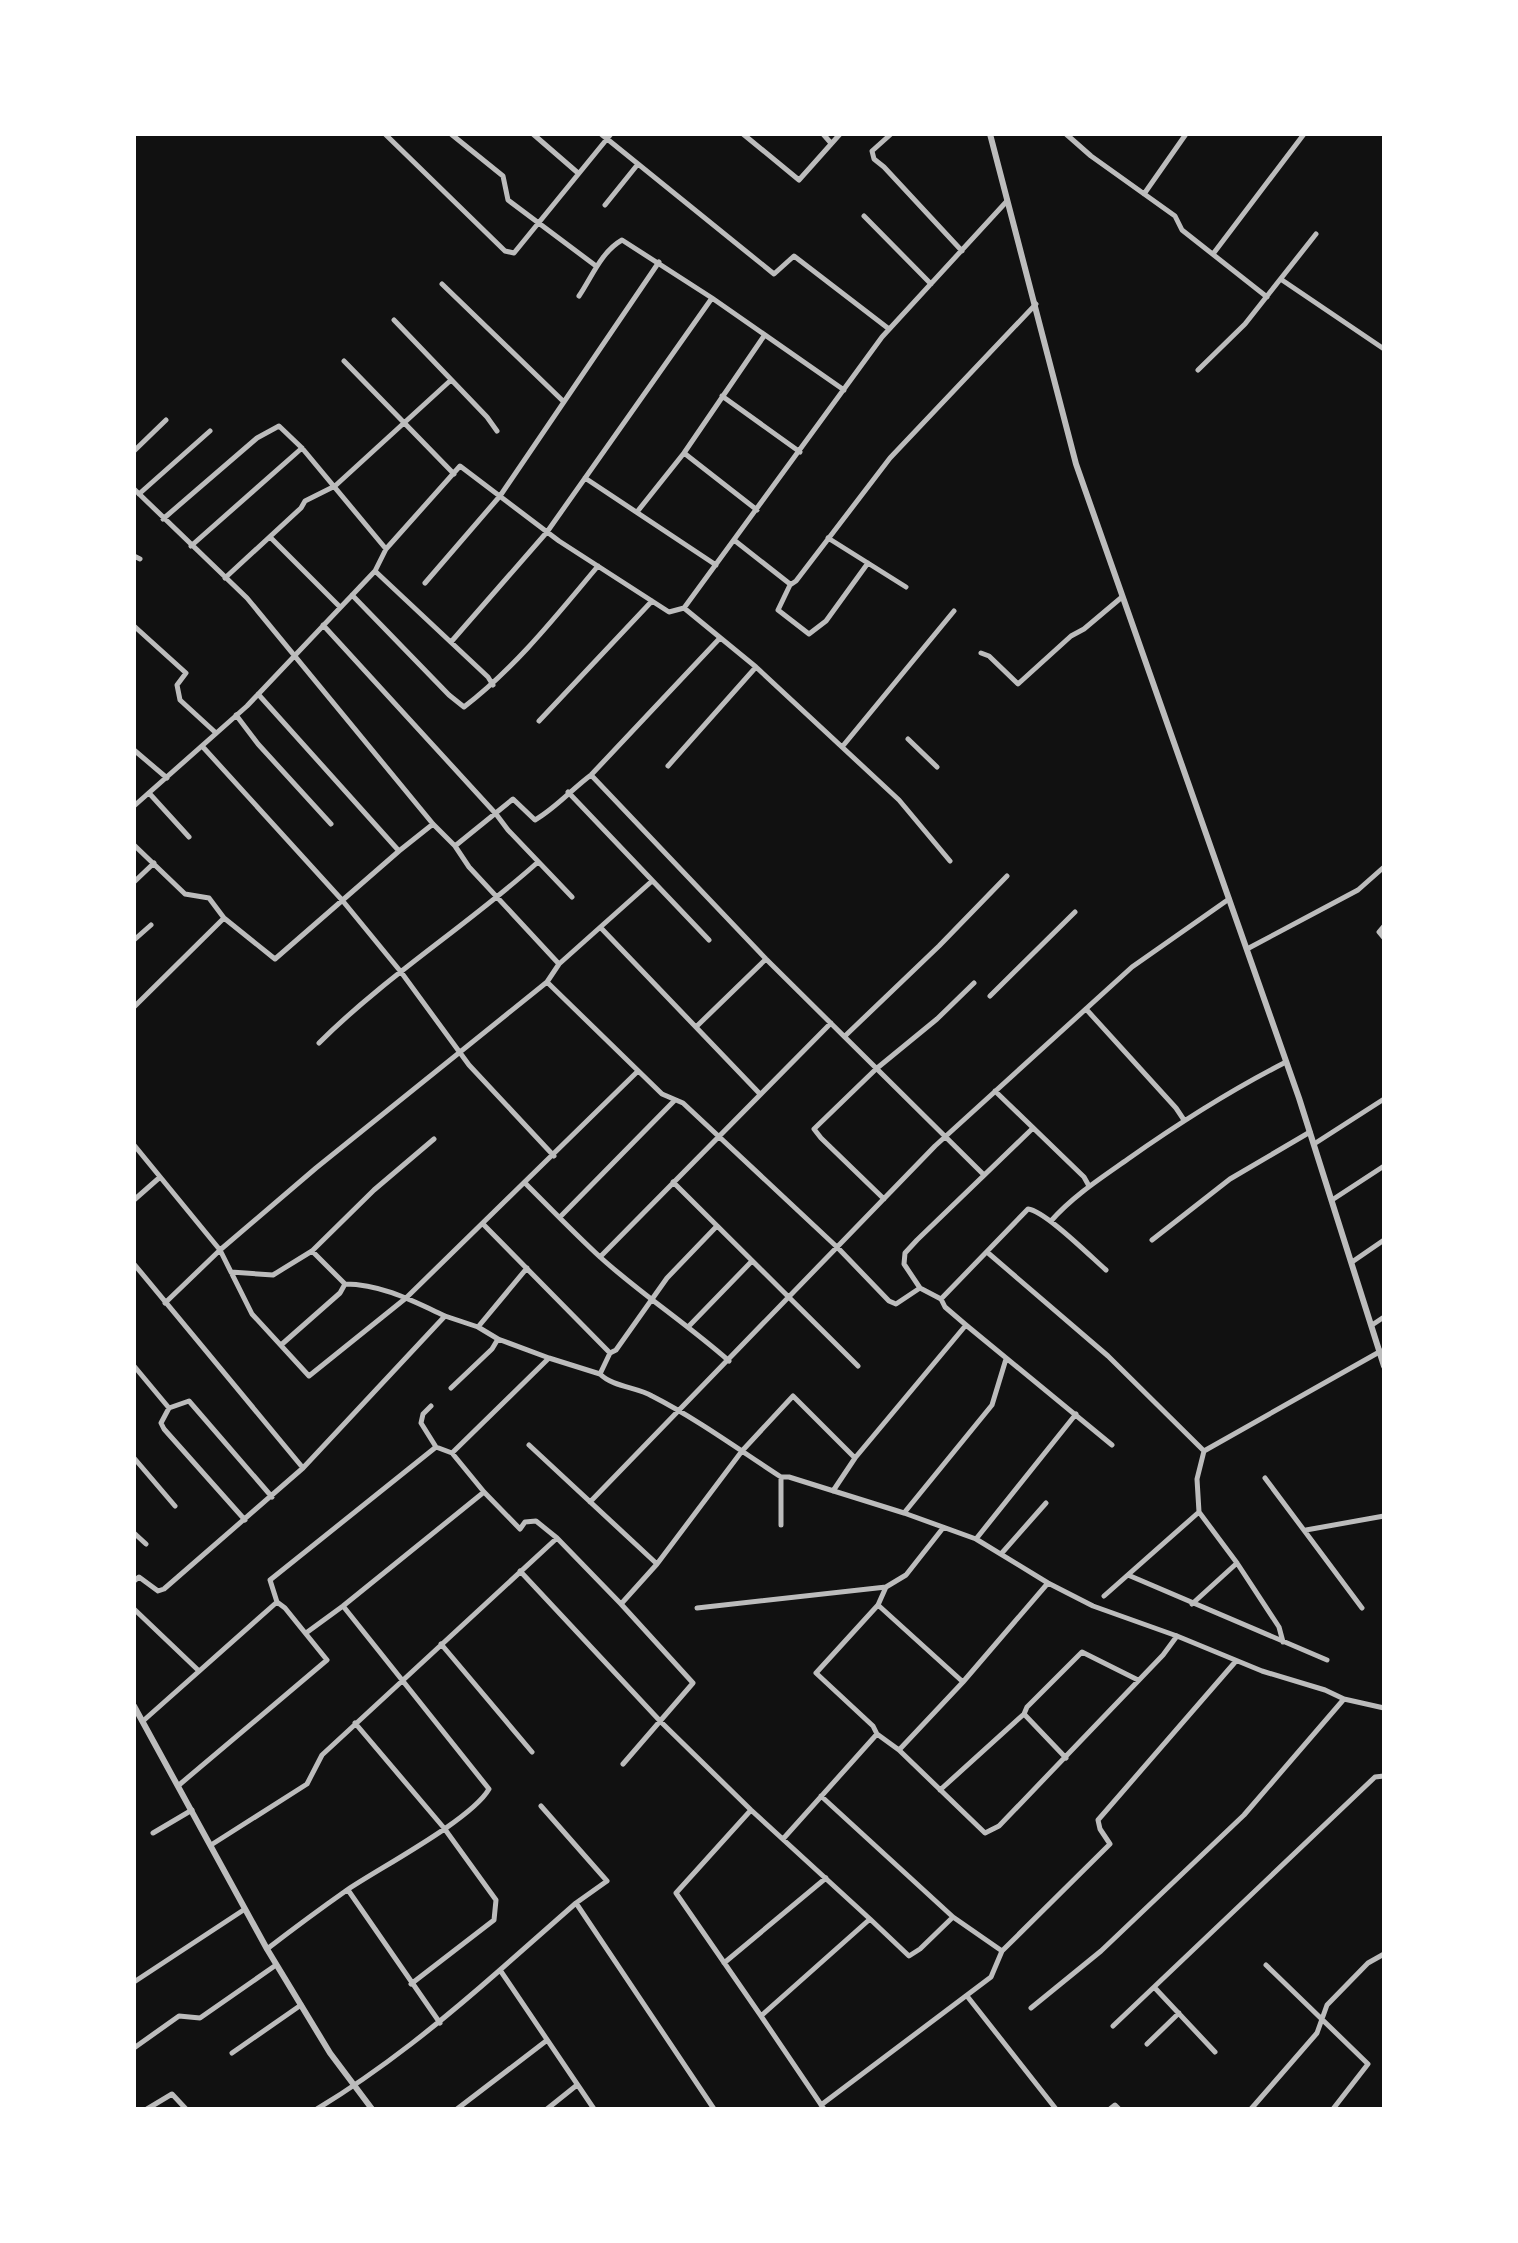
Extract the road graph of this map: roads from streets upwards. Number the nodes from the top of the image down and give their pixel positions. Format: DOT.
graph roads {
  1 [pos="385,134"];
  2 [pos="451,134"];
  3 [pos="533,134"];
  4 [pos="601,134"];
  5 [pos="743,134"];
  6 [pos="823,134"];
  7 [pos="840,134"];
  8 [pos="891,134"];
  9 [pos="990,134"];
  10 [pos="1066,134"];
  11 [pos="1186,134"];
  12 [pos="1304,134"];
  13 [pos="609,137"];
  14 [pos="830,142"];
  15 [pos="638,164"];
  16 [pos="578,173"];
  17 [pos="1144,194"];
  18 [pos="1008,200"];
  19 [pos="605,205"];
  20 [pos="864,216"];
  21 [pos="538,222"];
  22 [pos="1316,234"];
  23 [pos="962,251"];
  24 [pos="1213,254"];
  25 [pos="659,262"];
  26 [pos="596,266"];
  27 [pos="1282,280"];
  28 [pos="442,284"];
  29 [pos="931,284"];
  30 [pos="579,296"];
  31 [pos="1267,297"];
  32 [pos="712,298"];
  33 [pos="1036,304"];
  34 [pos="394,320"];
  35 [pos="889,329"];
  36 [pos="764,336"];
  37 [pos="1384,349"];
  38 [pos="344,361"];
  39 [pos="1198,370"];
  40 [pos="451,380"];
  41 [pos="844,390"];
  42 [pos="722,396"];
  43 [pos="564,402"];
  44 [pos="166,420"];
  45 [pos="406,424"];
  46 [pos="210,431"];
  47 [pos="497,431"];
  48 [pos="302,448"];
  49 [pos="134,451"];
  50 [pos="800,452"];
  51 [pos="684,453"];
  52 [pos="454,474"];
  53 [pos="585,478"];
  54 [pos="335,486"];
  55 [pos="134,489"];
  56 [pos="139,494"];
  57 [pos="500,496"];
  58 [pos="757,510"];
  59 [pos="637,512"];
  60 [pos="163,519"];
  61 [pos="547,532"];
  62 [pos="270,537"];
  63 [pos="828,538"];
  64 [pos="734,540"];
  65 [pos="191,546"];
  66 [pos="386,549"];
  67 [pos="868,563"];
  68 [pos="716,565"];
  69 [pos="598,566"];
  70 [pos="375,571"];
  71 [pos="225,578"];
  72 [pos="425,583"];
  73 [pos="790,585"];
  74 [pos="906,587"];
  75 [pos="352,595"];
  76 [pos="1122,597"];
  77 [pos="652,601"];
  78 [pos="340,607"];
  79 [pos="684,608"];
  80 [pos="954,611"];
  81 [pos="323,625"];
  82 [pos="134,626"];
  83 [pos="720,638"];
  84 [pos="451,642"];
  85 [pos="981,653"];
  86 [pos="294,655"];
  87 [pos="756,667"];
  88 [pos="493,685"];
  89 [pos="258,694"];
  90 [pos="236,715"];
  91 [pos="539,721"];
  92 [pos="216,733"];
  93 [pos="908,739"];
  94 [pos="202,746"];
  95 [pos="842,747"];
  96 [pos="134,750"];
  97 [pos="668,766"];
  98 [pos="937,767"];
  99 [pos="591,775"];
  100 [pos="167,778"];
  101 [pos="568,792"];
  102 [pos="149,793"];
  103 [pos="134,806"];
  104 [pos="496,814"];
  105 [pos="331,824"];
  106 [pos="433,824"];
  107 [pos="189,837"];
  108 [pos="134,845"];
  109 [pos="455,846"];
  110 [pos="399,851"];
  111 [pos="950,861"];
  112 [pos="538,862"];
  113 [pos="154,863"];
  114 [pos="1384,867"];
  115 [pos="1007,876"];
  116 [pos="652,881"];
  117 [pos="134,882"];
  118 [pos="572,897"];
  119 [pos="499,898"];
  120 [pos="1229,899"];
  121 [pos="342,900"];
  122 [pos="1075,912"];
  123 [pos="224,918"];
  124 [pos="151,925"];
  125 [pos="1384,926"];
  126 [pos="601,928"];
  127 [pos="1384,938"];
  128 [pos="134,940"];
  129 [pos="709,940"];
  130 [pos="1247,949"];
  131 [pos="766,959"];
  132 [pos="559,964"];
  133 [pos="401,972"];
  134 [pos="547,982"];
  135 [pos="974,983"];
  136 [pos="990,996"];
  137 [pos="134,1007"];
  138 [pos="1086,1009"];
  139 [pos="831,1023"];
  140 [pos="697,1026"];
  141 [pos="845,1036"];
  142 [pos="319,1043"];
  143 [pos="462,1052"];
  144 [pos="1286,1062"];
  145 [pos="876,1069"];
  146 [pos="637,1072"];
  147 [pos="995,1091"];
  148 [pos="760,1094"];
  149 [pos="1384,1099"];
  150 [pos="674,1101"];
  151 [pos="1184,1120"];
  152 [pos="1033,1128"];
  153 [pos="1310,1132"];
  154 [pos="946,1136"];
  155 [pos="718,1137"];
  156 [pos="434,1139"];
  157 [pos="1314,1144"];
  158 [pos="134,1145"];
  159 [pos="554,1156"];
  160 [pos="1384,1166"];
  161 [pos="984,1175"];
  162 [pos="159,1178"];
  163 [pos="673,1182"];
  164 [pos="525,1183"];
  165 [pos="1089,1186"];
  166 [pos="884,1199"];
  167 [pos="134,1200"];
  168 [pos="1332,1200"];
  169 [pos="560,1217"];
  170 [pos="1051,1221"];
  171 [pos="483,1224"];
  172 [pos="716,1227"];
  173 [pos="1152,1240"];
  174 [pos="1384,1240"];
  175 [pos="838,1248"];
  176 [pos="220,1250"];
  177 [pos="312,1251"];
  178 [pos="987,1252"];
  179 [pos="600,1257"];
  180 [pos="752,1261"];
  181 [pos="1352,1262"];
  182 [pos="134,1264"];
  183 [pos="527,1268"];
  184 [pos="1106,1270"];
  185 [pos="231,1272"];
  186 [pos="345,1284"];
  187 [pos="920,1288"];
  188 [pos="406,1298"];
  189 [pos="790,1298"];
  190 [pos="941,1299"];
  191 [pos="652,1300"];
  192 [pos="165,1303"];
  193 [pos="445,1316"];
  194 [pos="1384,1317"];
  195 [pos="966,1325"];
  196 [pos="1372,1325"];
  197 [pos="689,1326"];
  198 [pos="478,1327"];
  199 [pos="498,1339"];
  200 [pos="281,1345"];
  201 [pos="1381,1351"];
  202 [pos="610,1353"];
  203 [pos="549,1358"];
  204 [pos="1006,1359"];
  205 [pos="729,1361"];
  206 [pos="134,1366"];
  207 [pos="858,1366"];
  208 [pos="1384,1366"];
  209 [pos="600,1374"];
  210 [pos="451,1388"];
  211 [pos="431,1406"];
  212 [pos="169,1408"];
  213 [pos="679,1411"];
  214 [pos="1076,1414"];
  215 [pos="529,1445"];
  216 [pos="1112,1445"];
  217 [pos="436,1447"];
  218 [pos="742,1451"];
  219 [pos="1204,1451"];
  220 [pos="452,1453"];
  221 [pos="134,1458"];
  222 [pos="855,1458"];
  223 [pos="303,1468"];
  224 [pos="781,1477"];
  225 [pos="1265,1478"];
  226 [pos="833,1491"];
  227 [pos="484,1492"];
  228 [pos="272,1497"];
  229 [pos="590,1502"];
  230 [pos="1046,1503"];
  231 [pos="175,1506"];
  232 [pos="1199,1512"];
  233 [pos="904,1513"];
  234 [pos="1384,1516"];
  235 [pos="245,1520"];
  236 [pos="781,1525"];
  237 [pos="943,1528"];
  238 [pos="1306,1530"];
  239 [pos="134,1533"];
  240 [pos="557,1538"];
  241 [pos="976,1539"];
  242 [pos="146,1544"];
  243 [pos="1001,1554"];
  244 [pos="1237,1563"];
  245 [pos="657,1564"];
  246 [pos="520,1571"];
  247 [pos="1128,1575"];
  248 [pos="134,1581"];
  249 [pos="1048,1583"];
  250 [pos="886,1587"];
  251 [pos="1104,1596"];
  252 [pos="277,1602"];
  253 [pos="621,1604"];
  254 [pos="1192,1604"];
  255 [pos="878,1605"];
  256 [pos="343,1606"];
  257 [pos="697,1608"];
  258 [pos="1362,1608"];
  259 [pos="134,1609"];
  260 [pos="306,1633"];
  261 [pos="1177,1636"];
  262 [pos="1283,1642"];
  263 [pos="441,1644"];
  264 [pos="1327,1660"];
  265 [pos="1236,1661"];
  266 [pos="199,1671"];
  267 [pos="402,1680"];
  268 [pos="1138,1680"];
  269 [pos="963,1682"];
  270 [pos="1344,1699"];
  271 [pos="134,1706"];
  272 [pos="1384,1708"];
  273 [pos="1024,1714"];
  274 [pos="143,1721"];
  275 [pos="661,1722"];
  276 [pos="355,1723"];
  277 [pos="877,1734"];
  278 [pos="899,1750"];
  279 [pos="532,1752"];
  280 [pos="1066,1758"];
  281 [pos="623,1764"];
  282 [pos="1384,1776"];
  283 [pos="179,1785"];
  284 [pos="940,1790"];
  285 [pos="821,1796"];
  286 [pos="541,1806"];
  287 [pos="193,1810"];
  288 [pos="751,1810"];
  289 [pos="444,1828"];
  290 [pos="153,1833"];
  291 [pos="783,1839"];
  292 [pos="211,1845"];
  293 [pos="826,1878"];
  294 [pos="348,1890"];
  295 [pos="576,1903"];
  296 [pos="245,1909"];
  297 [pos="953,1917"];
  298 [pos="870,1919"];
  299 [pos="267,1949"];
  300 [pos="1002,1951"];
  301 [pos="1384,1954"];
  302 [pos="724,1963"];
  303 [pos="276,1965"];
  304 [pos="1266,1965"];
  305 [pos="500,1970"];
  306 [pos="134,1982"];
  307 [pos="411,1984"];
  308 [pos="1154,1987"];
  309 [pos="967,1996"];
  310 [pos="301,2005"];
  311 [pos="1031,2008"];
  312 [pos="1179,2013"];
  313 [pos="761,2016"];
  314 [pos="1322,2020"];
  315 [pos="440,2023"];
  316 [pos="1113,2026"];
  317 [pos="546,2041"];
  318 [pos="1147,2044"];
  319 [pos="134,2048"];
  320 [pos="1215,2052"];
  321 [pos="232,2053"];
  322 [pos="577,2085"];
  323 [pos="355,2086"];
  324 [pos="823,2107"];
  325 [pos="1337,2107"];
  326 [pos="147,2109"];
  327 [pos="186,2109"];
  328 [pos="317,2109"];
  329 [pos="372,2109"];
  330 [pos="457,2109"];
  331 [pos="547,2109"];
  332 [pos="594,2109"];
  333 [pos="714,2109"];
  334 [pos="1056,2109"];
  335 [pos="1110,2109"];
  336 [pos="1119,2109"];
  337 [pos="1251,2109"];
  1 -- 21 [label="street"];
  2 -- 21 [label="street"];
  3 -- 16 [label="street"];
  4 -- 13 [label="street"];
  5 -- 14 [label="street"];
  6 -- 14 [label="street"];
  7 -- 14 [label="street"];
  8 -- 23 [label="street"];
  9 -- 18 [label="street"];
  10 -- 17 [label="street"];
  11 -- 17 [label="street"];
  12 -- 24 [label="street"];
  13 -- 15 [label="street"];
  13 -- 16 [label="street"];
  15 -- 19 [label="street"];
  15 -- 35 [label="street"];
  16 -- 21 [label="street"];
  17 -- 24 [label="street"];
  18 -- 23 [label="street"];
  18 -- 33 [label="street"];
  20 -- 29 [label="street"];
  21 -- 26 [label="street"];
  22 -- 27 [label="street"];
  23 -- 29 [label="street"];
  24 -- 31 [label="street"];
  25 -- 26 [label="street"];
  25 -- 32 [label="street"];
  25 -- 43 [label="street"];
  26 -- 30 [label="street"];
  27 -- 31 [label="street"];
  27 -- 37 [label="street"];
  28 -- 43 [label="street"];
  29 -- 35 [label="street"];
  31 -- 39 [label="street"];
  32 -- 36 [label="street"];
  32 -- 53 [label="street"];
  33 -- 63 [label="street"];
  33 -- 76 [label="street"];
  34 -- 40 [label="street"];
  35 -- 41 [label="street"];
  36 -- 41 [label="street"];
  36 -- 42 [label="street"];
  38 -- 45 [label="street"];
  40 -- 45 [label="street"];
  40 -- 47 [label="street"];
  41 -- 50 [label="street"];
  42 -- 50 [label="street"];
  42 -- 51 [label="street"];
  43 -- 57 [label="street"];
  44 -- 49 [label="street"];
  45 -- 52 [label="street"];
  45 -- 54 [label="street"];
  46 -- 56 [label="street"];
  48 -- 54 [label="street"];
  48 -- 60 [label="street"];
  48 -- 65 [label="street"];
  50 -- 58 [label="street"];
  51 -- 58 [label="street"];
  51 -- 59 [label="street"];
  52 -- 57 [label="street"];
  52 -- 66 [label="street"];
  53 -- 59 [label="street"];
  53 -- 61 [label="street"];
  54 -- 62 [label="street"];
  54 -- 66 [label="street"];
  55 -- 56 [label="street"];
  56 -- 60 [label="street"];
  57 -- 61 [label="street"];
  57 -- 72 [label="street"];
  58 -- 64 [label="street"];
  59 -- 68 [label="street"];
  60 -- 65 [label="street"];
  61 -- 69 [label="street"];
  61 -- 84 [label="street"];
  62 -- 71 [label="street"];
  62 -- 78 [label="street"];
  63 -- 67 [label="street"];
  63 -- 73 [label="street"];
  64 -- 68 [label="street"];
  64 -- 73 [label="street"];
  65 -- 71 [label="street"];
  66 -- 70 [label="street"];
  67 -- 73 [label="street"];
  67 -- 74 [label="street"];
  68 -- 79 [label="street"];
  69 -- 77 [label="street"];
  69 -- 88 [label="street"];
  70 -- 75 [label="street"];
  70 -- 84 [label="street"];
  71 -- 86 [label="street"];
  75 -- 78 [label="street"];
  75 -- 88 [label="street"];
  76 -- 85 [label="street"];
  76 -- 120 [label="street"];
  77 -- 79 [label="street"];
  77 -- 91 [label="street"];
  78 -- 81 [label="street"];
  79 -- 83 [label="street"];
  80 -- 95 [label="street"];
  81 -- 86 [label="street"];
  81 -- 104 [label="street"];
  82 -- 92 [label="street"];
  83 -- 87 [label="street"];
  83 -- 99 [label="street"];
  84 -- 88 [label="street"];
  86 -- 89 [label="street"];
  86 -- 106 [label="street"];
  87 -- 95 [label="street"];
  87 -- 97 [label="street"];
  89 -- 90 [label="street"];
  89 -- 110 [label="street"];
  90 -- 92 [label="street"];
  90 -- 105 [label="street"];
  92 -- 94 [label="street"];
  93 -- 98 [label="street"];
  94 -- 100 [label="street"];
  94 -- 121 [label="street"];
  95 -- 111 [label="street"];
  96 -- 100 [label="street"];
  99 -- 101 [label="street"];
  99 -- 131 [label="street"];
  100 -- 102 [label="street"];
  101 -- 104 [label="street"];
  101 -- 116 [label="street"];
  102 -- 103 [label="street"];
  102 -- 107 [label="street"];
  104 -- 109 [label="street"];
  104 -- 112 [label="street"];
  106 -- 109 [label="street"];
  106 -- 110 [label="street"];
  108 -- 113 [label="street"];
  109 -- 119 [label="street"];
  110 -- 121 [label="street"];
  112 -- 118 [label="street"];
  112 -- 119 [label="street"];
  113 -- 117 [label="street"];
  113 -- 123 [label="street"];
  114 -- 130 [label="street"];
  115 -- 141 [label="street"];
  116 -- 126 [label="street"];
  116 -- 129 [label="street"];
  119 -- 132 [label="street"];
  119 -- 133 [label="street"];
  120 -- 130 [label="street"];
  120 -- 138 [label="street"];
  121 -- 123 [label="street"];
  121 -- 133 [label="street"];
  122 -- 136 [label="street"];
  123 -- 137 [label="street"];
  124 -- 128 [label="street"];
  125 -- 127 [label="street"];
  126 -- 132 [label="street"];
  126 -- 140 [label="street"];
  130 -- 144 [label="street"];
  131 -- 139 [label="street"];
  131 -- 140 [label="street"];
  132 -- 134 [label="street"];
  133 -- 142 [label="street"];
  133 -- 143 [label="street"];
  134 -- 143 [label="street"];
  134 -- 146 [label="street"];
  135 -- 145 [label="street"];
  138 -- 147 [label="street"];
  138 -- 151 [label="street"];
  139 -- 141 [label="street"];
  139 -- 148 [label="street"];
  140 -- 148 [label="street"];
  141 -- 145 [label="street"];
  143 -- 159 [label="street"];
  143 -- 176 [label="street"];
  144 -- 151 [label="street"];
  144 -- 153 [label="street"];
  145 -- 154 [label="street"];
  145 -- 166 [label="street"];
  146 -- 150 [label="street"];
  146 -- 159 [label="street"];
  147 -- 152 [label="street"];
  147 -- 154 [label="street"];
  148 -- 155 [label="street"];
  149 -- 157 [label="street"];
  150 -- 155 [label="street"];
  150 -- 169 [label="street"];
  151 -- 165 [label="street"];
  152 -- 161 [label="street"];
  152 -- 165 [label="street"];
  153 -- 157 [label="street"];
  153 -- 173 [label="street"];
  154 -- 161 [label="street"];
  154 -- 166 [label="street"];
  155 -- 163 [label="street"];
  155 -- 175 [label="street"];
  156 -- 177 [label="street"];
  157 -- 168 [label="street"];
  158 -- 162 [label="street"];
  159 -- 164 [label="street"];
  160 -- 168 [label="street"];
  161 -- 187 [label="street"];
  162 -- 167 [label="street"];
  162 -- 176 [label="street"];
  163 -- 172 [label="street"];
  163 -- 179 [label="street"];
  164 -- 169 [label="street"];
  164 -- 171 [label="street"];
  165 -- 170 [label="street"];
  166 -- 175 [label="street"];
  168 -- 181 [label="street"];
  169 -- 179 [label="street"];
  170 -- 178 [label="street"];
  170 -- 184 [label="street"];
  171 -- 183 [label="street"];
  171 -- 188 [label="street"];
  172 -- 180 [label="street"];
  172 -- 191 [label="street"];
  174 -- 181 [label="street"];
  175 -- 187 [label="street"];
  175 -- 189 [label="street"];
  176 -- 185 [label="street"];
  176 -- 192 [label="street"];
  177 -- 185 [label="street"];
  177 -- 186 [label="street"];
  178 -- 190 [label="street"];
  178 -- 219 [label="street"];
  179 -- 191 [label="street"];
  180 -- 189 [label="street"];
  180 -- 197 [label="street"];
  181 -- 196 [label="street"];
  182 -- 192 [label="street"];
  183 -- 198 [label="street"];
  183 -- 202 [label="street"];
  185 -- 200 [label="street"];
  186 -- 188 [label="street"];
  186 -- 200 [label="street"];
  187 -- 190 [label="street"];
  188 -- 193 [label="street"];
  188 -- 200 [label="street"];
  189 -- 205 [label="street"];
  189 -- 207 [label="street"];
  190 -- 195 [label="street"];
  191 -- 197 [label="street"];
  191 -- 202 [label="street"];
  192 -- 223 [label="street"];
  193 -- 198 [label="street"];
  193 -- 223 [label="street"];
  194 -- 196 [label="street"];
  195 -- 204 [label="street"];
  195 -- 222 [label="street"];
  196 -- 201 [label="street"];
  197 -- 205 [label="street"];
  198 -- 199 [label="street"];
  199 -- 203 [label="street"];
  199 -- 210 [label="street"];
  201 -- 208 [label="street"];
  201 -- 219 [label="street"];
  202 -- 209 [label="street"];
  203 -- 209 [label="street"];
  203 -- 220 [label="street"];
  204 -- 214 [label="street"];
  204 -- 233 [label="street"];
  205 -- 213 [label="street"];
  206 -- 212 [label="street"];
  209 -- 213 [label="street"];
  211 -- 217 [label="street"];
  212 -- 228 [label="street"];
  212 -- 235 [label="street"];
  213 -- 218 [label="street"];
  213 -- 229 [label="street"];
  214 -- 216 [label="street"];
  214 -- 241 [label="street"];
  215 -- 229 [label="street"];
  217 -- 220 [label="street"];
  217 -- 252 [label="street"];
  218 -- 222 [label="street"];
  218 -- 224 [label="street"];
  218 -- 245 [label="street"];
  219 -- 232 [label="street"];
  220 -- 227 [label="street"];
  221 -- 231 [label="street"];
  222 -- 226 [label="street"];
  223 -- 228 [label="street"];
  224 -- 226 [label="street"];
  224 -- 236 [label="street"];
  225 -- 238 [label="street"];
  226 -- 233 [label="street"];
  227 -- 240 [label="street"];
  227 -- 256 [label="street"];
  228 -- 235 [label="street"];
  229 -- 245 [label="street"];
  230 -- 243 [label="street"];
  232 -- 244 [label="street"];
  232 -- 247 [label="street"];
  233 -- 237 [label="street"];
  234 -- 238 [label="street"];
  235 -- 248 [label="street"];
  237 -- 241 [label="street"];
  237 -- 250 [label="street"];
  238 -- 258 [label="street"];
  239 -- 242 [label="street"];
  240 -- 246 [label="street"];
  240 -- 253 [label="street"];
  241 -- 243 [label="street"];
  243 -- 249 [label="street"];
  244 -- 254 [label="street"];
  244 -- 262 [label="street"];
  245 -- 253 [label="street"];
  246 -- 263 [label="street"];
  246 -- 275 [label="street"];
  247 -- 251 [label="street"];
  247 -- 254 [label="street"];
  249 -- 261 [label="street"];
  249 -- 269 [label="street"];
  250 -- 255 [label="street"];
  250 -- 257 [label="street"];
  252 -- 260 [label="street"];
  252 -- 266 [label="street"];
  253 -- 275 [label="street"];
  254 -- 262 [label="street"];
  255 -- 269 [label="street"];
  255 -- 277 [label="street"];
  256 -- 260 [label="street"];
  256 -- 267 [label="street"];
  259 -- 266 [label="street"];
  260 -- 283 [label="street"];
  261 -- 265 [label="street"];
  261 -- 268 [label="street"];
  262 -- 264 [label="street"];
  263 -- 267 [label="street"];
  263 -- 279 [label="street"];
  265 -- 270 [label="street"];
  265 -- 300 [label="street"];
  266 -- 274 [label="street"];
  267 -- 276 [label="street"];
  267 -- 289 [label="street"];
  268 -- 273 [label="street"];
  268 -- 280 [label="street"];
  269 -- 278 [label="street"];
  270 -- 272 [label="street"];
  270 -- 311 [label="street"];
  271 -- 274 [label="street"];
  273 -- 280 [label="street"];
  273 -- 284 [label="street"];
  274 -- 283 [label="street"];
  275 -- 281 [label="street"];
  275 -- 288 [label="street"];
  276 -- 289 [label="street"];
  276 -- 292 [label="street"];
  277 -- 278 [label="street"];
  277 -- 285 [label="street"];
  278 -- 284 [label="street"];
  280 -- 284 [label="street"];
  282 -- 308 [label="street"];
  283 -- 287 [label="street"];
  285 -- 291 [label="street"];
  285 -- 297 [label="street"];
  286 -- 295 [label="street"];
  287 -- 290 [label="street"];
  287 -- 292 [label="street"];
  288 -- 291 [label="street"];
  288 -- 302 [label="street"];
  289 -- 294 [label="street"];
  289 -- 307 [label="street"];
  291 -- 293 [label="street"];
  292 -- 296 [label="street"];
  293 -- 298 [label="street"];
  293 -- 302 [label="street"];
  294 -- 299 [label="street"];
  294 -- 307 [label="street"];
  295 -- 305 [label="street"];
  295 -- 333 [label="street"];
  296 -- 299 [label="street"];
  296 -- 306 [label="street"];
  297 -- 298 [label="street"];
  297 -- 300 [label="street"];
  298 -- 313 [label="street"];
  299 -- 303 [label="street"];
  300 -- 309 [label="street"];
  301 -- 314 [label="street"];
  302 -- 313 [label="street"];
  303 -- 310 [label="street"];
  303 -- 319 [label="street"];
  304 -- 314 [label="street"];
  305 -- 315 [label="street"];
  305 -- 317 [label="street"];
  307 -- 315 [label="street"];
  308 -- 312 [label="street"];
  308 -- 316 [label="street"];
  309 -- 324 [label="street"];
  309 -- 334 [label="street"];
  310 -- 321 [label="street"];
  310 -- 323 [label="street"];
  312 -- 318 [label="street"];
  312 -- 320 [label="street"];
  313 -- 324 [label="street"];
  314 -- 325 [label="street"];
  314 -- 337 [label="street"];
  315 -- 323 [label="street"];
  317 -- 322 [label="street"];
  317 -- 330 [label="street"];
  322 -- 331 [label="street"];
  322 -- 332 [label="street"];
  323 -- 328 [label="street"];
  323 -- 329 [label="street"];
  326 -- 327 [label="street"];
  335 -- 336 [label="street"];
}
